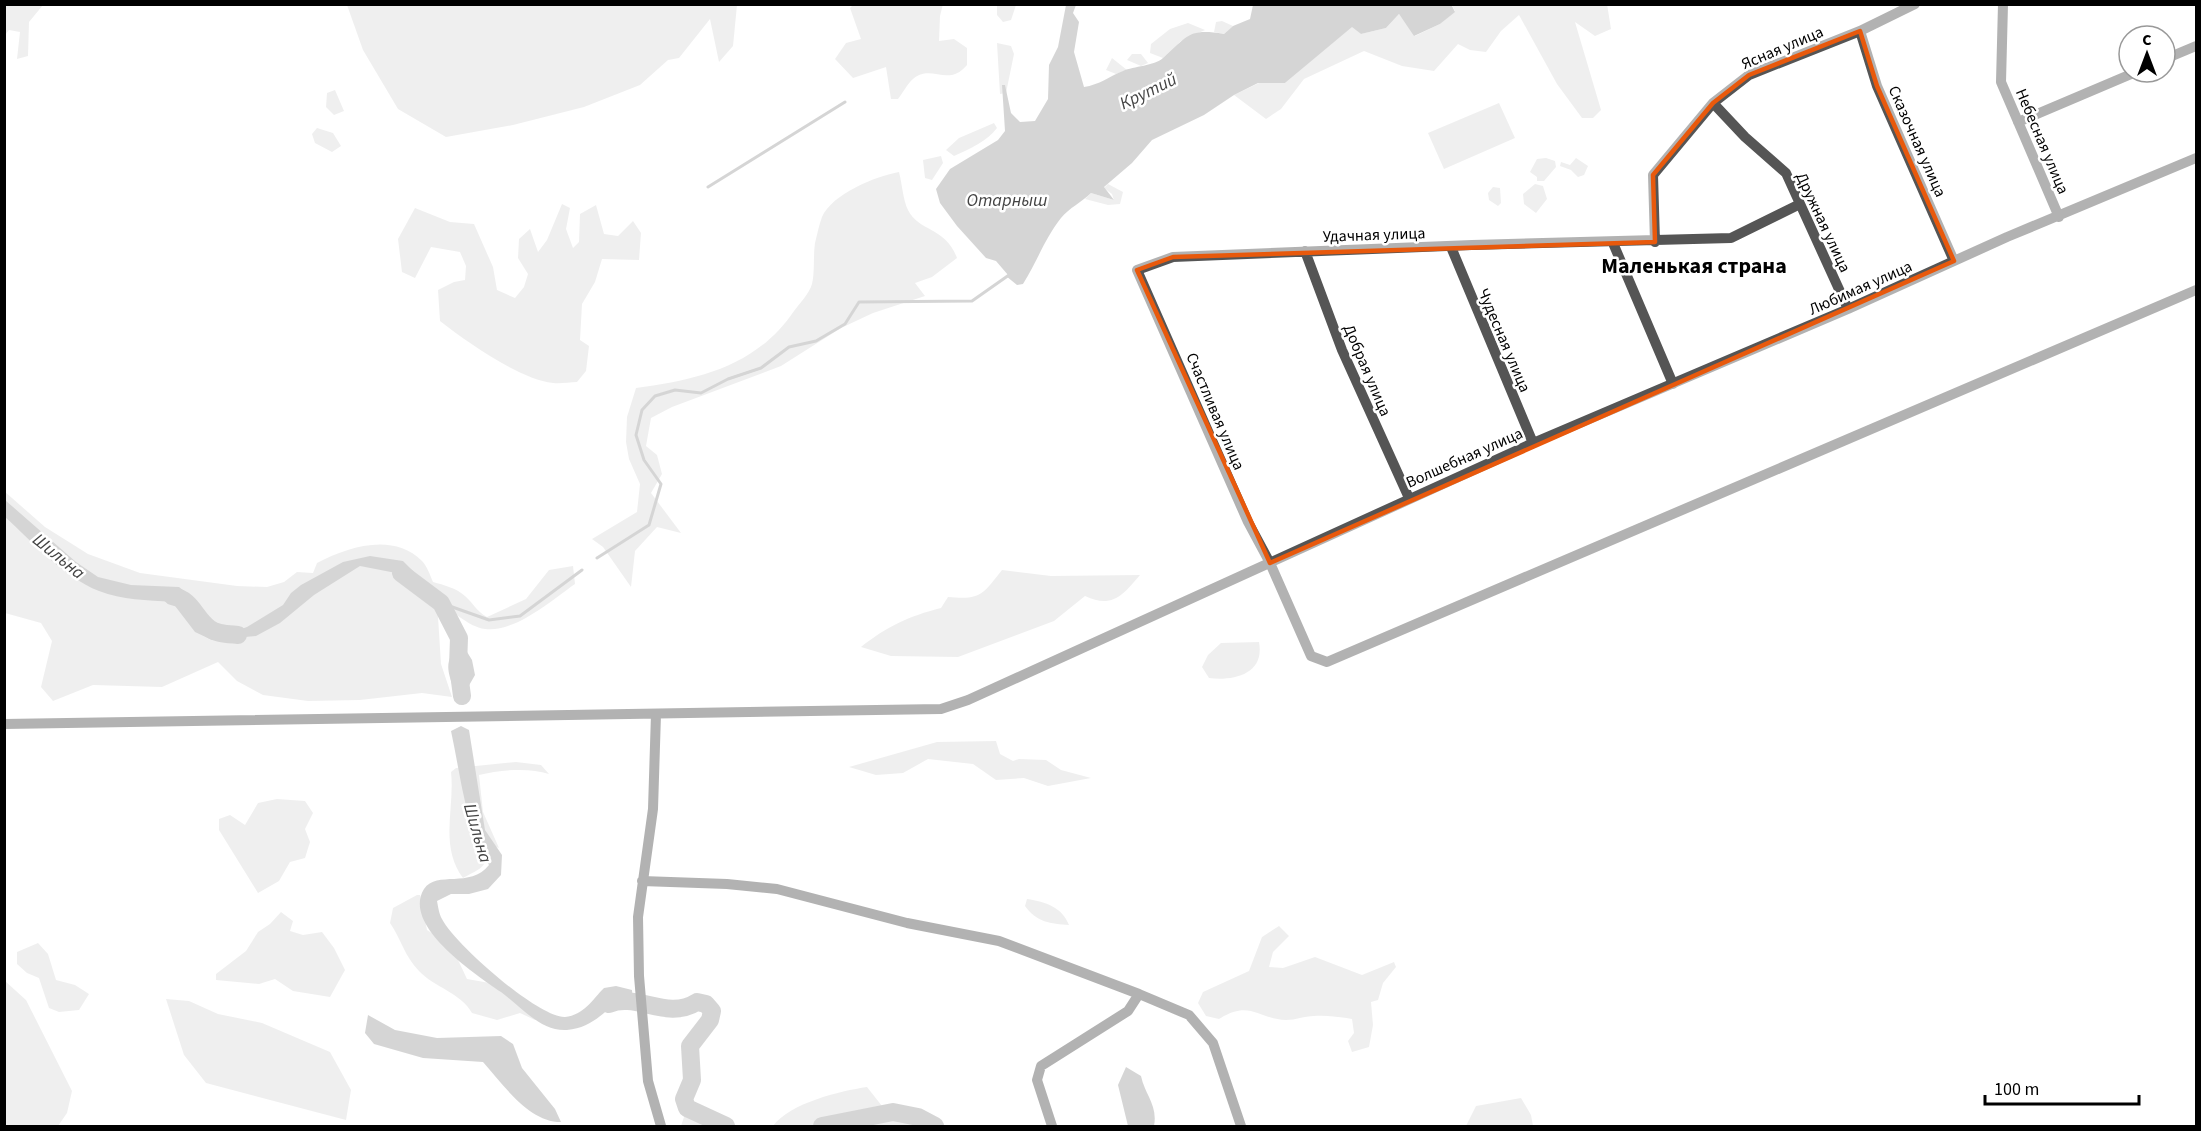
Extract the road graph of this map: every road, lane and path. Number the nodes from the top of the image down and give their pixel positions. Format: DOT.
graph roads {
  1 [pos="1915,4"];
  2 [pos="2003,4"];
  3 [pos="1860,31"];
  4 [pos="2196,46"];
  5 [pos="2177,55"];
  6 [pos="2117,80"];
  7 [pos="1713,103"];
  8 [pos="2018,122"];
  9 [pos="2196,158"];
  10 [pos="1800,204"];
  11 [pos="2059,217"];
  12 [pos="1655,242"];
  13 [pos="1613,243"];
  14 [pos="1451,247"];
  15 [pos="1305,251"];
  16 [pos="1954,261"];
  17 [pos="1137,270"];
  18 [pos="2196,291"];
  19 [pos="1848,309"];
  20 [pos="1673,384"];
  21 [pos="1533,443"];
  22 [pos="1409,498"];
  23 [pos="1270,563"];
  24 [pos="656,714"];
  25 [pos="4,724"];
  26 [pos="642,881"];
  27 [pos="1139,994"];
  28 [pos="661,1126"];
  29 [pos="1052,1126"];
  30 [pos="1241,1126"];
  1 -- 3 [label="street, Ясная улица"];
  2 -- 8 [label="street, Небесная улица"];
  3 -- 7 [label="street, Ясная улица"];
  3 -- 16 [label="street, Сказочная улица"];
  4 -- 5 [label="street"];
  6 -- 8 [label="street"];
  7 -- 10 [label="street, Дружная улица"];
  7 -- 12 [label="street, Ясная улица"];
  8 -- 11 [label="street, Небесная улица"];
  9 -- 11 [label="street, Любимая улица"];
  10 -- 12 [label="street, Удачная улица"];
  10 -- 19 [label="street, Дружная улица"];
  11 -- 16 [label="street, Любимая улица"];
  12 -- 13 [label="street, Удачная улица"];
  13 -- 14 [label="street, Удачная улица"];
  13 -- 20 [label="street"];
  14 -- 15 [label="street, Удачная улица"];
  14 -- 21 [label="street, Чудесная улица"];
  15 -- 17 [label="street, Удачная улица"];
  15 -- 22 [label="street, Добрая улица"];
  16 -- 19 [label="street, Любимая улица"];
  17 -- 23 [label="street, Счастливая улица"];
  18 -- 23 [label="street, Счастливая улица"];
  19 -- 20 [label="street, Любимая улица"];
  20 -- 21 [label="street, Волшебная улица"];
  21 -- 22 [label="street, Волшебная улица"];
  22 -- 23 [label="street, Волшебная улица"];
  23 -- 24 [label="street, Волшебная улица"];
  24 -- 25 [label="street, Волшебная улица"];
  24 -- 26 [label="street"];
  26 -- 27 [label="street"];
  26 -- 28 [label="street"];
  27 -- 29 [label="street"];
  27 -- 30 [label="street"];
}
